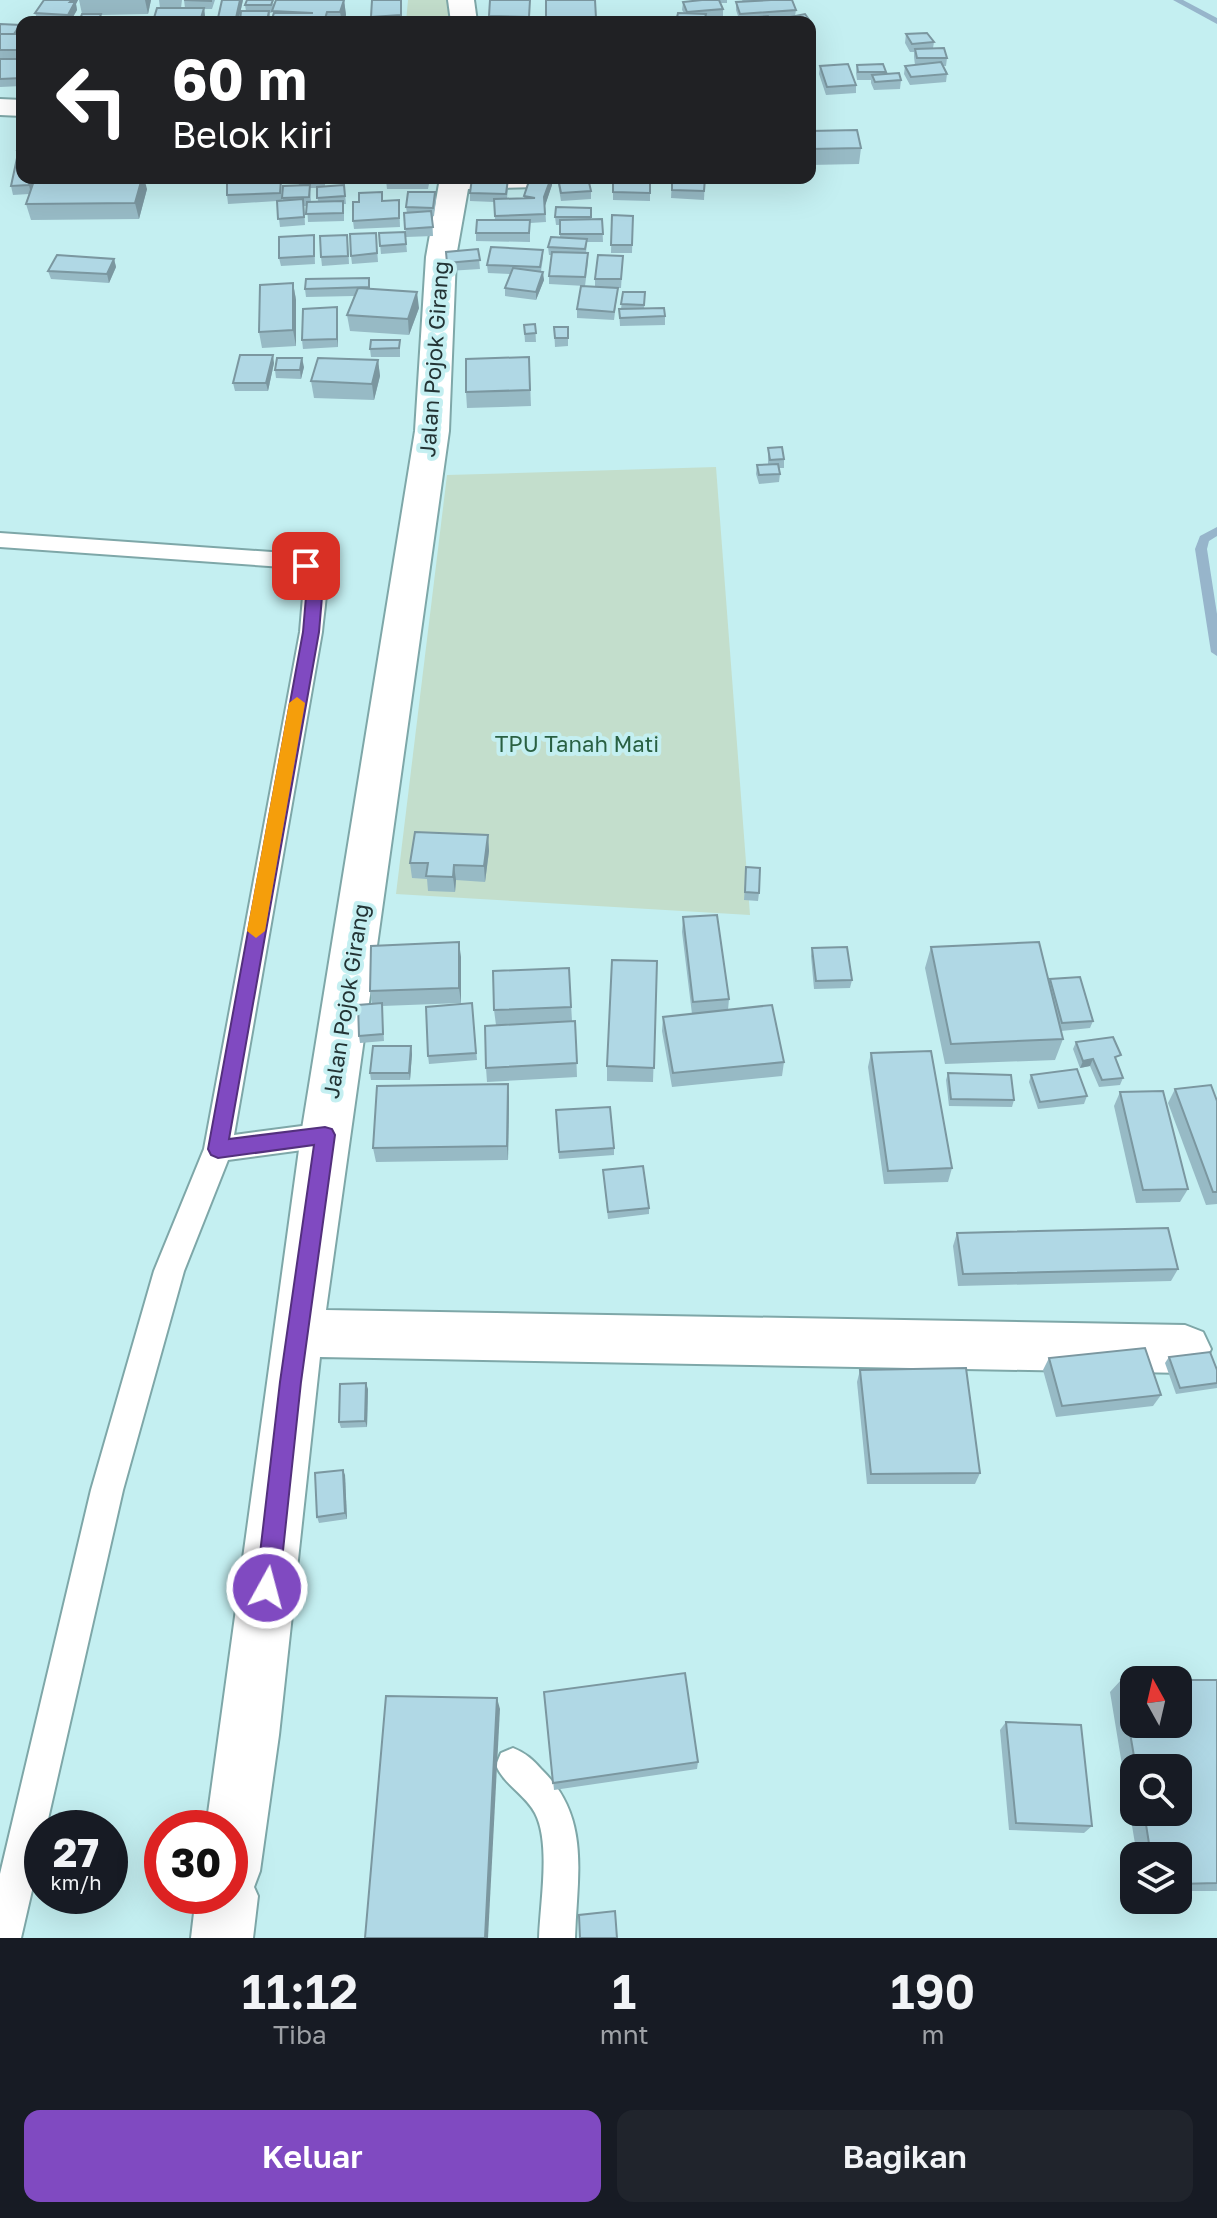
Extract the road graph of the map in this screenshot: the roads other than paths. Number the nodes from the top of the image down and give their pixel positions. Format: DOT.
graph roads {
  1 [pos="454,184"];
  2 [pos="0,540"];
  3 [pos="325,1135"];
  4 [pos="218,1149"];
  5 [pos="298,1333"];
  6 [pos="1185,1349"];
  7 [pos="513,1765"];
  8 [pos="239,1810"];
  9 [pos="225,1914"];
  10 [pos="3,1938"];
  11 [pos="222,1938"];
  12 [pos="557,1938"];
  1 -- 3 [label="street, Jalan Pojok Girang"];
  2 -- 4 [label="lane"];
  3 -- 4 [label="lane"];
  3 -- 5 [label="street, Jalan Pojok Girang"];
  4 -- 10 [label="lane"];
  5 -- 6 [label="street"];
  5 -- 8 [label="street, Jalan Pojok Girang"];
  7 -- 12 [label="lane"];
  9 -- 11 [label="street"];
}
